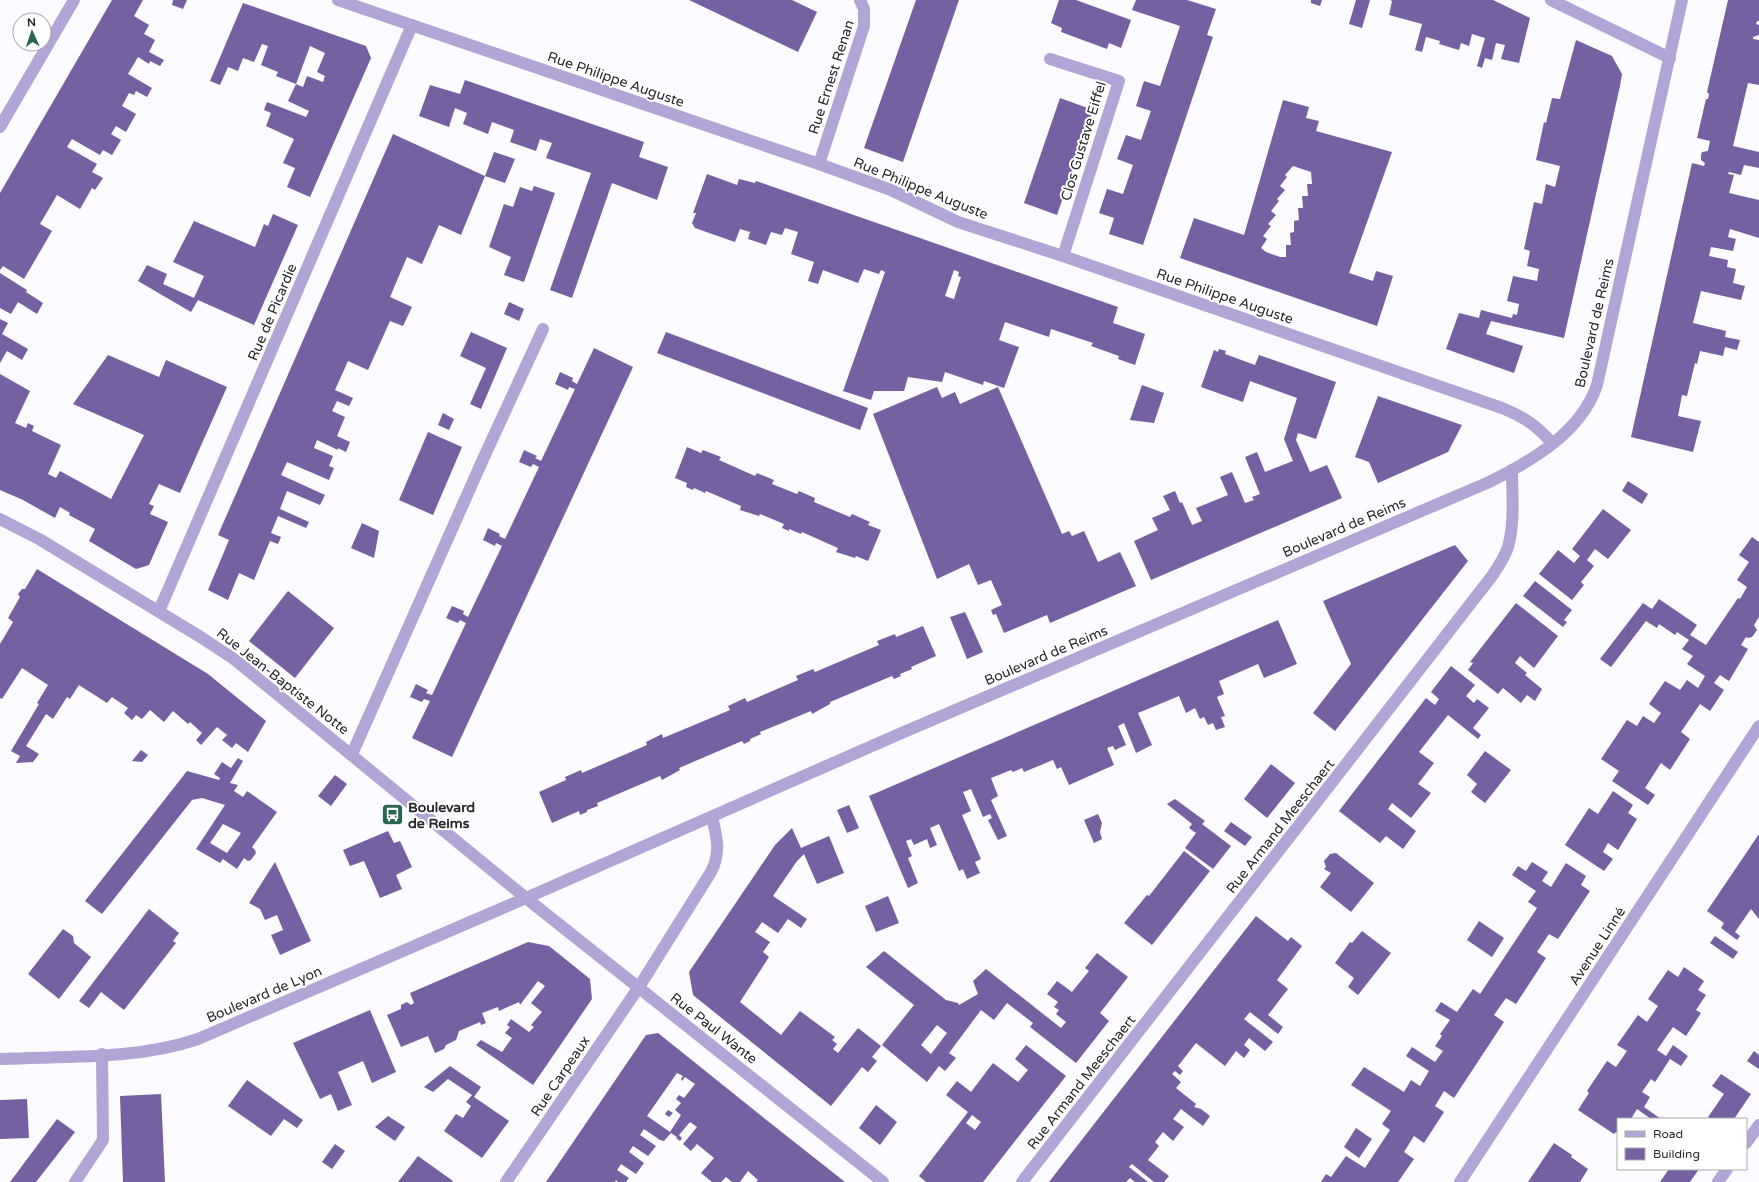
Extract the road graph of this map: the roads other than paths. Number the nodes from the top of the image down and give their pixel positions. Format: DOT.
graph roads {
  1 [pos="74,0"];
  2 [pos="338,0"];
  3 [pos="860,0"];
  4 [pos="1551,0"];
  5 [pos="1682,0"];
  6 [pos="412,25"];
  7 [pos="1670,58"];
  8 [pos="1050,59"];
  9 [pos="0,127"];
  10 [pos="819,164"];
  11 [pos="1063,256"];
  12 [pos="543,328"];
  13 [pos="1552,443"];
  14 [pos="1512,470"];
  15 [pos="0,519"];
  16 [pos="159,611"];
  17 [pos="1759,726"];
  18 [pos="352,754"];
  19 [pos="712,817"];
  20 [pos="526,898"];
  21 [pos="638,987"];
  22 [pos="102,1054"];
  23 [pos="0,1059"];
  24 [pos="1759,1125"];
  25 [pos="1747,1142"];
  26 [pos="1727,1170"];
  27 [pos="75,1182"];
  28 [pos="506,1182"];
  29 [pos="883,1182"];
  30 [pos="1022,1182"];
  31 [pos="1460,1182"];
  32 [pos="1718,1182"];
  1 -- 9 [label="street"];
  2 -- 6 [label="street, Rue Philippe Auguste"];
  3 -- 10 [label="street, Rue Ernest Renan"];
  4 -- 7 [label="street"];
  5 -- 7 [label="street, Boulevard de Reims"];
  6 -- 10 [label="street, Rue Philippe Auguste"];
  6 -- 16 [label="street, Rue de Picardie"];
  7 -- 13 [label="street, Boulevard de Reims"];
  8 -- 11 [label="street, Clos Gustave Eiffel"];
  10 -- 11 [label="street, Rue Philippe Auguste"];
  11 -- 13 [label="street, Rue Philippe Auguste"];
  12 -- 18 [label="street"];
  13 -- 14 [label="street, Boulevard de Reims"];
  14 -- 19 [label="street, Boulevard de Reims"];
  14 -- 30 [label="street, Rue Armand Meeschaert"];
  15 -- 16 [label="street, Rue Jean-Baptiste Notte"];
  16 -- 18 [label="street, Rue Jean-Baptiste Notte"];
  17 -- 31 [label="street, Avenue Linné"];
  18 -- 20 [label="street, Rue Jean-Baptiste Notte"];
  19 -- 20 [label="street, Boulevard de Reims"];
  19 -- 21 [label="street"];
  20 -- 21 [label="street, Rue Paul Wante"];
  20 -- 22 [label="street, Boulevard de Lyon"];
  21 -- 28 [label="street, Rue Carpeaux"];
  21 -- 29 [label="street, Rue Paul Wante"];
  22 -- 23 [label="street, Boulevard de Lyon"];
  22 -- 27 [label="street"];
  24 -- 25 [label="street"];
  26 -- 32 [label="street"];
}
